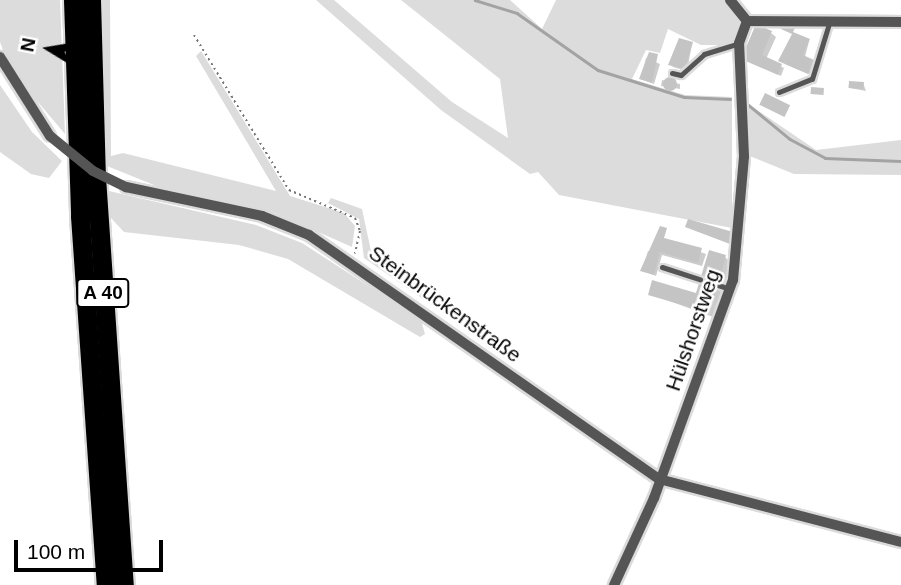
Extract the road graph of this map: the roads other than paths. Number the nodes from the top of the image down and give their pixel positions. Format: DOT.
graph roads {
  1 [pos="73,0"];
  2 [pos="91,0"];
  3 [pos="730,0"];
  4 [pos="830,20"];
  5 [pos="747,21"];
  6 [pos="901,22"];
  7 [pos="739,43"];
  8 [pos="0,57"];
  9 [pos="672,73"];
  10 [pos="779,92"];
  11 [pos="662,267"];
  12 [pos="700,279"];
  13 [pos="718,285"];
  14 [pos="730,289"];
  15 [pos="659,480"];
  16 [pos="901,542"];
  17 [pos="106,585"];
  18 [pos="124,585"];
  19 [pos="614,585"];
  1 -- 17 [label="highway, A 40"];
  2 -- 18 [label="highway, A 40"];
  3 -- 5 [label="street"];
  4 -- 5 [label="street"];
  4 -- 6 [label="street"];
  4 -- 10 [label="lane"];
  5 -- 7 [label="street, Hülshorstweg"];
  7 -- 9 [label="lane"];
  7 -- 14 [label="street, Hülshorstweg"];
  8 -- 15 [label="street, Steinbrückenstraße, bridge"];
  11 -- 12 [label="lane"];
  13 -- 14 [label="lane"];
  14 -- 15 [label="street, Hülshorstweg"];
  15 -- 16 [label="street, Steinbrückenstraße"];
  15 -- 19 [label="street, Hülshorstweg"];
}
